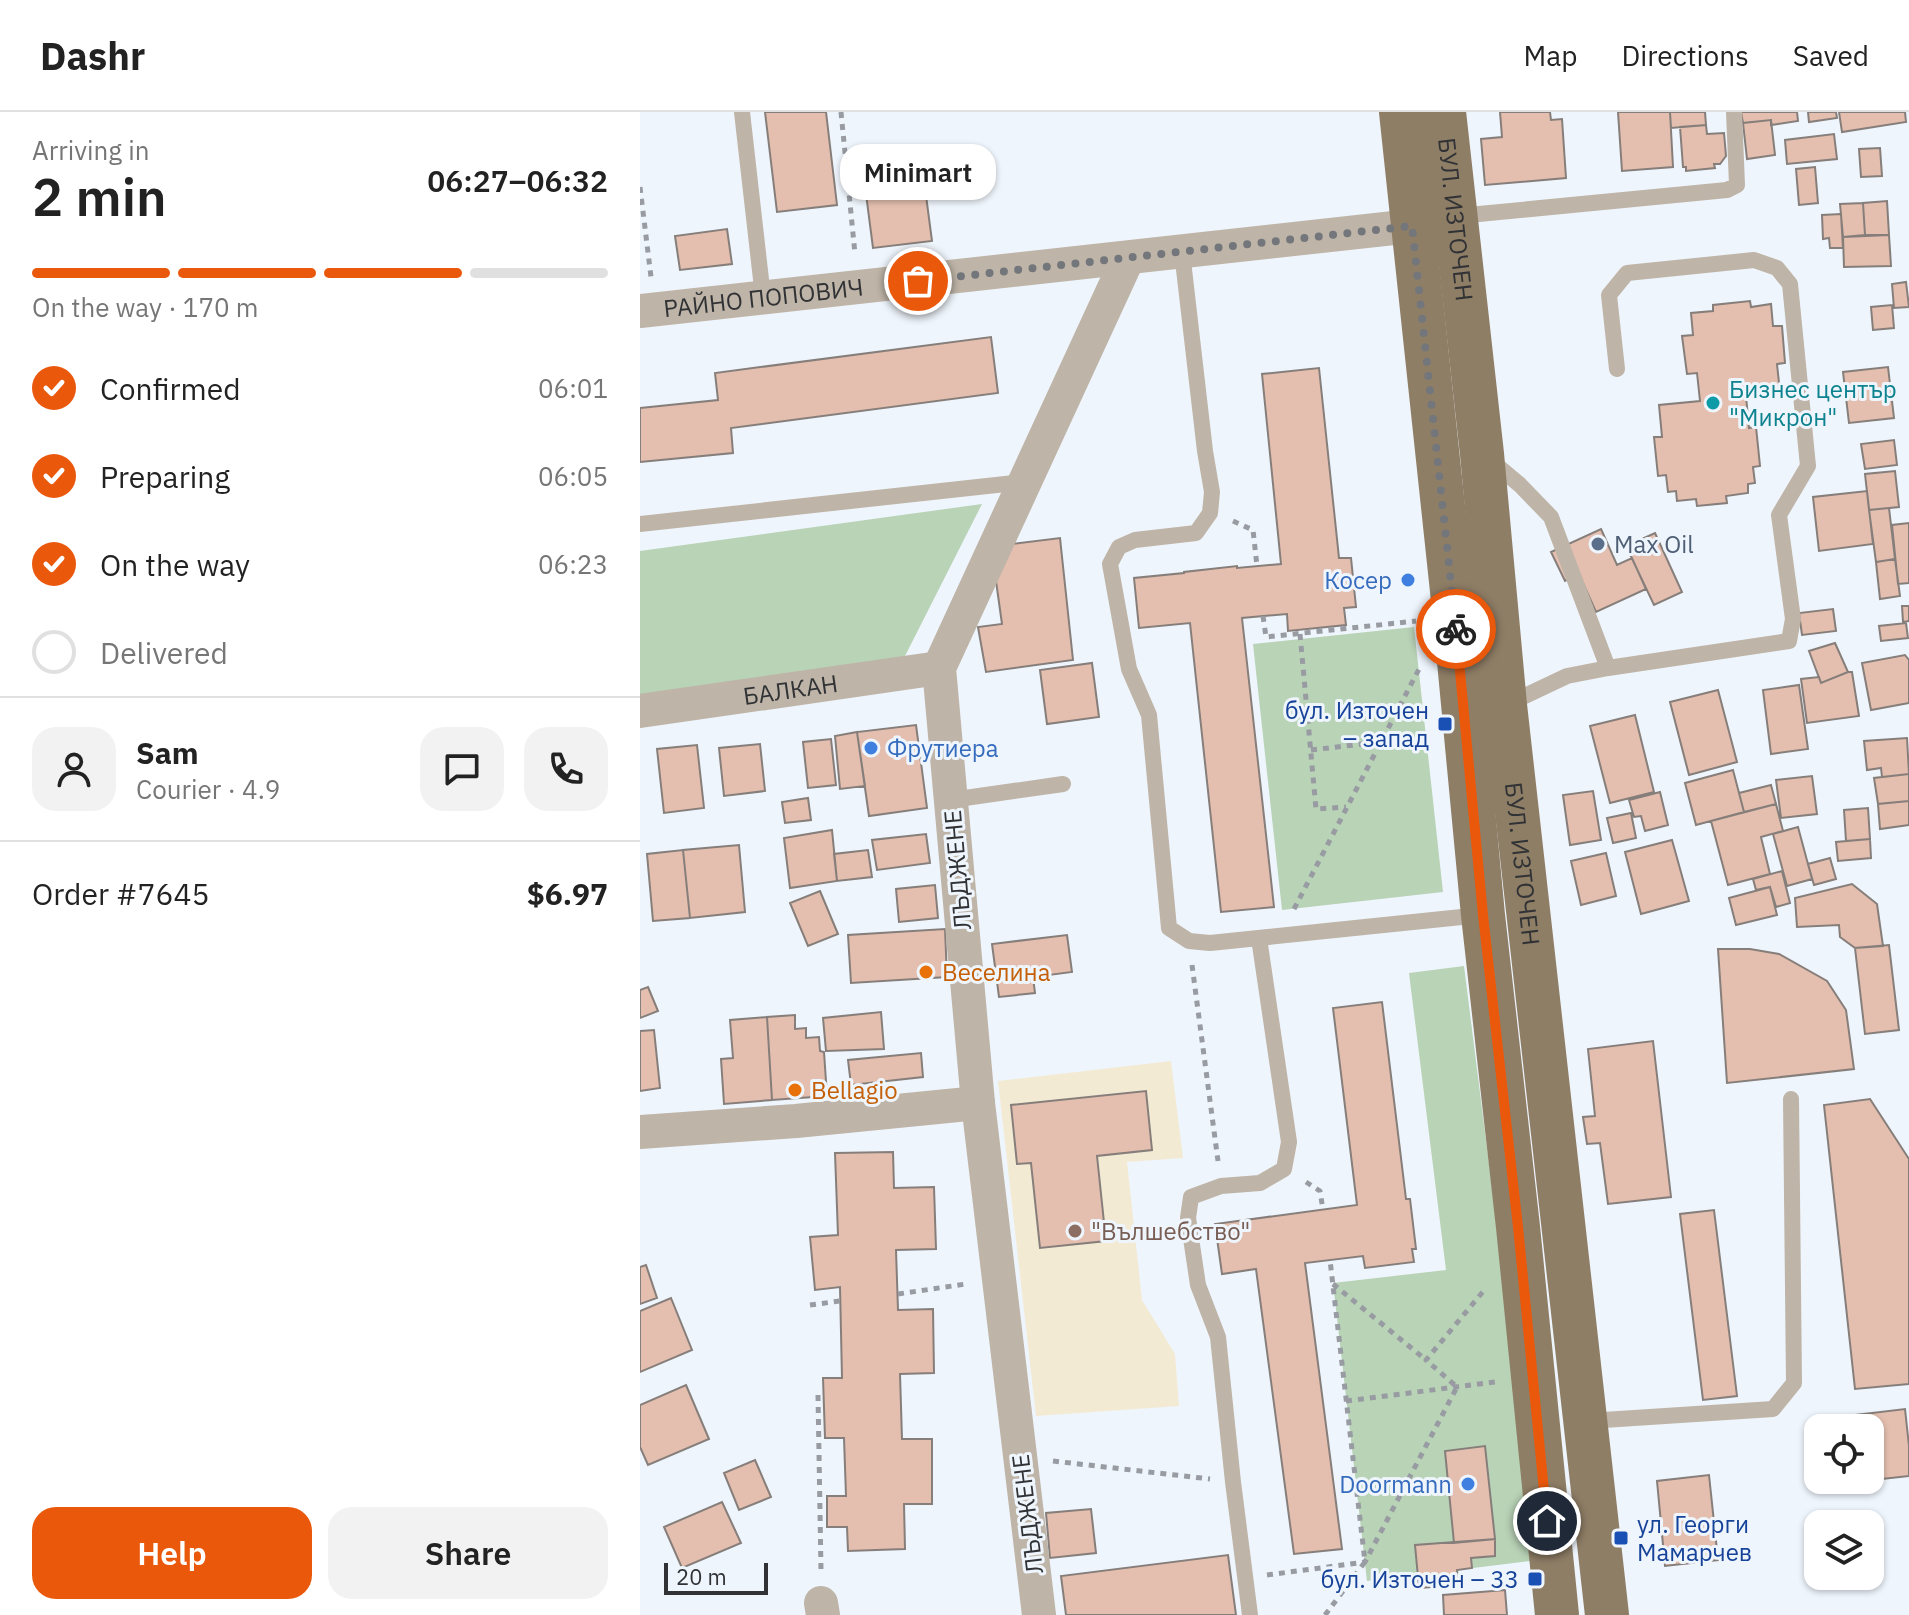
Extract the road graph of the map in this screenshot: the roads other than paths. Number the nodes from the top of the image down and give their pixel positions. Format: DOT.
graph roads {
  1 [pos="742,112"];
  2 [pos="1401,112"];
  3 [pos="1444,112"];
  4 [pos="1734,112"];
  5 [pos="1455,216"];
  6 [pos="1412,226"];
  7 [pos="1182,252"];
  8 [pos="1128,258"];
  9 [pos="763,297"];
  10 [pos="648,310"];
  11 [pos="1617,369"];
  12 [pos="1482,454"];
  13 [pos="1025,481"];
  14 [pos="640,524"];
  15 [pos="939,668"];
  16 [pos="1608,668"];
  17 [pos="1505,705"];
  18 [pos="640,711"];
  19 [pos="1063,784"];
  20 [pos="951,800"];
  21 [pos="1483,915"];
  22 [pos="1259,938"];
  23 [pos="1791,1099"];
  24 [pos="978,1103"];
  25 [pos="640,1132"];
  26 [pos="1586,1421"];
  27 [pos="1039,1615"];
  28 [pos="1250,1615"];
  29 [pos="1557,1615"];
  30 [pos="1607,1615"];
  1 -- 9 [label="lane"];
  2 -- 6 [label="main road, БУЛ. ИЗТОЧЕН"];
  3 -- 5 [label="main road, БУЛ. ИЗТОЧЕН"];
  4 -- 5 [label="lane"];
  5 -- 12 [label="main road, БУЛ. ИЗТОЧЕН"];
  6 -- 7 [label="street, РАЙНО ПОПОВИЧ"];
  6 -- 21 [label="main road, БУЛ. ИЗТОЧЕН"];
  7 -- 8 [label="street, РАЙНО ПОПОВИЧ"];
  7 -- 22 [label="lane"];
  8 -- 9 [label="street, РАЙНО ПОПОВИЧ"];
  8 -- 13 [label="street, ЛЪДЖЕНЕ"];
  9 -- 10 [label="street, РАЙНО ПОПОВИЧ"];
  11 -- 16 [label="lane"];
  12 -- 16 [label="lane"];
  12 -- 17 [label="main road, БУЛ. ИЗТОЧЕН"];
  13 -- 14 [label="lane"];
  13 -- 15 [label="street, ЛЪДЖЕНЕ"];
  15 -- 18 [label="street, БАЛКАН"];
  15 -- 20 [label="street, ЛЪДЖЕНЕ"];
  16 -- 17 [label="lane"];
  17 -- 26 [label="main road, БУЛ. ИЗТОЧЕН"];
  19 -- 20 [label="lane"];
  20 -- 24 [label="street, ЛЪДЖЕНЕ"];
  21 -- 22 [label="lane"];
  21 -- 29 [label="main road, БУЛ. ИЗТОЧЕН"];
  22 -- 28 [label="lane"];
  23 -- 26 [label="lane"];
  24 -- 25 [label="street"];
  24 -- 27 [label="street, ЛЪДЖЕНЕ"];
  26 -- 30 [label="main road, БУЛ. ИЗТОЧЕН"];
}
